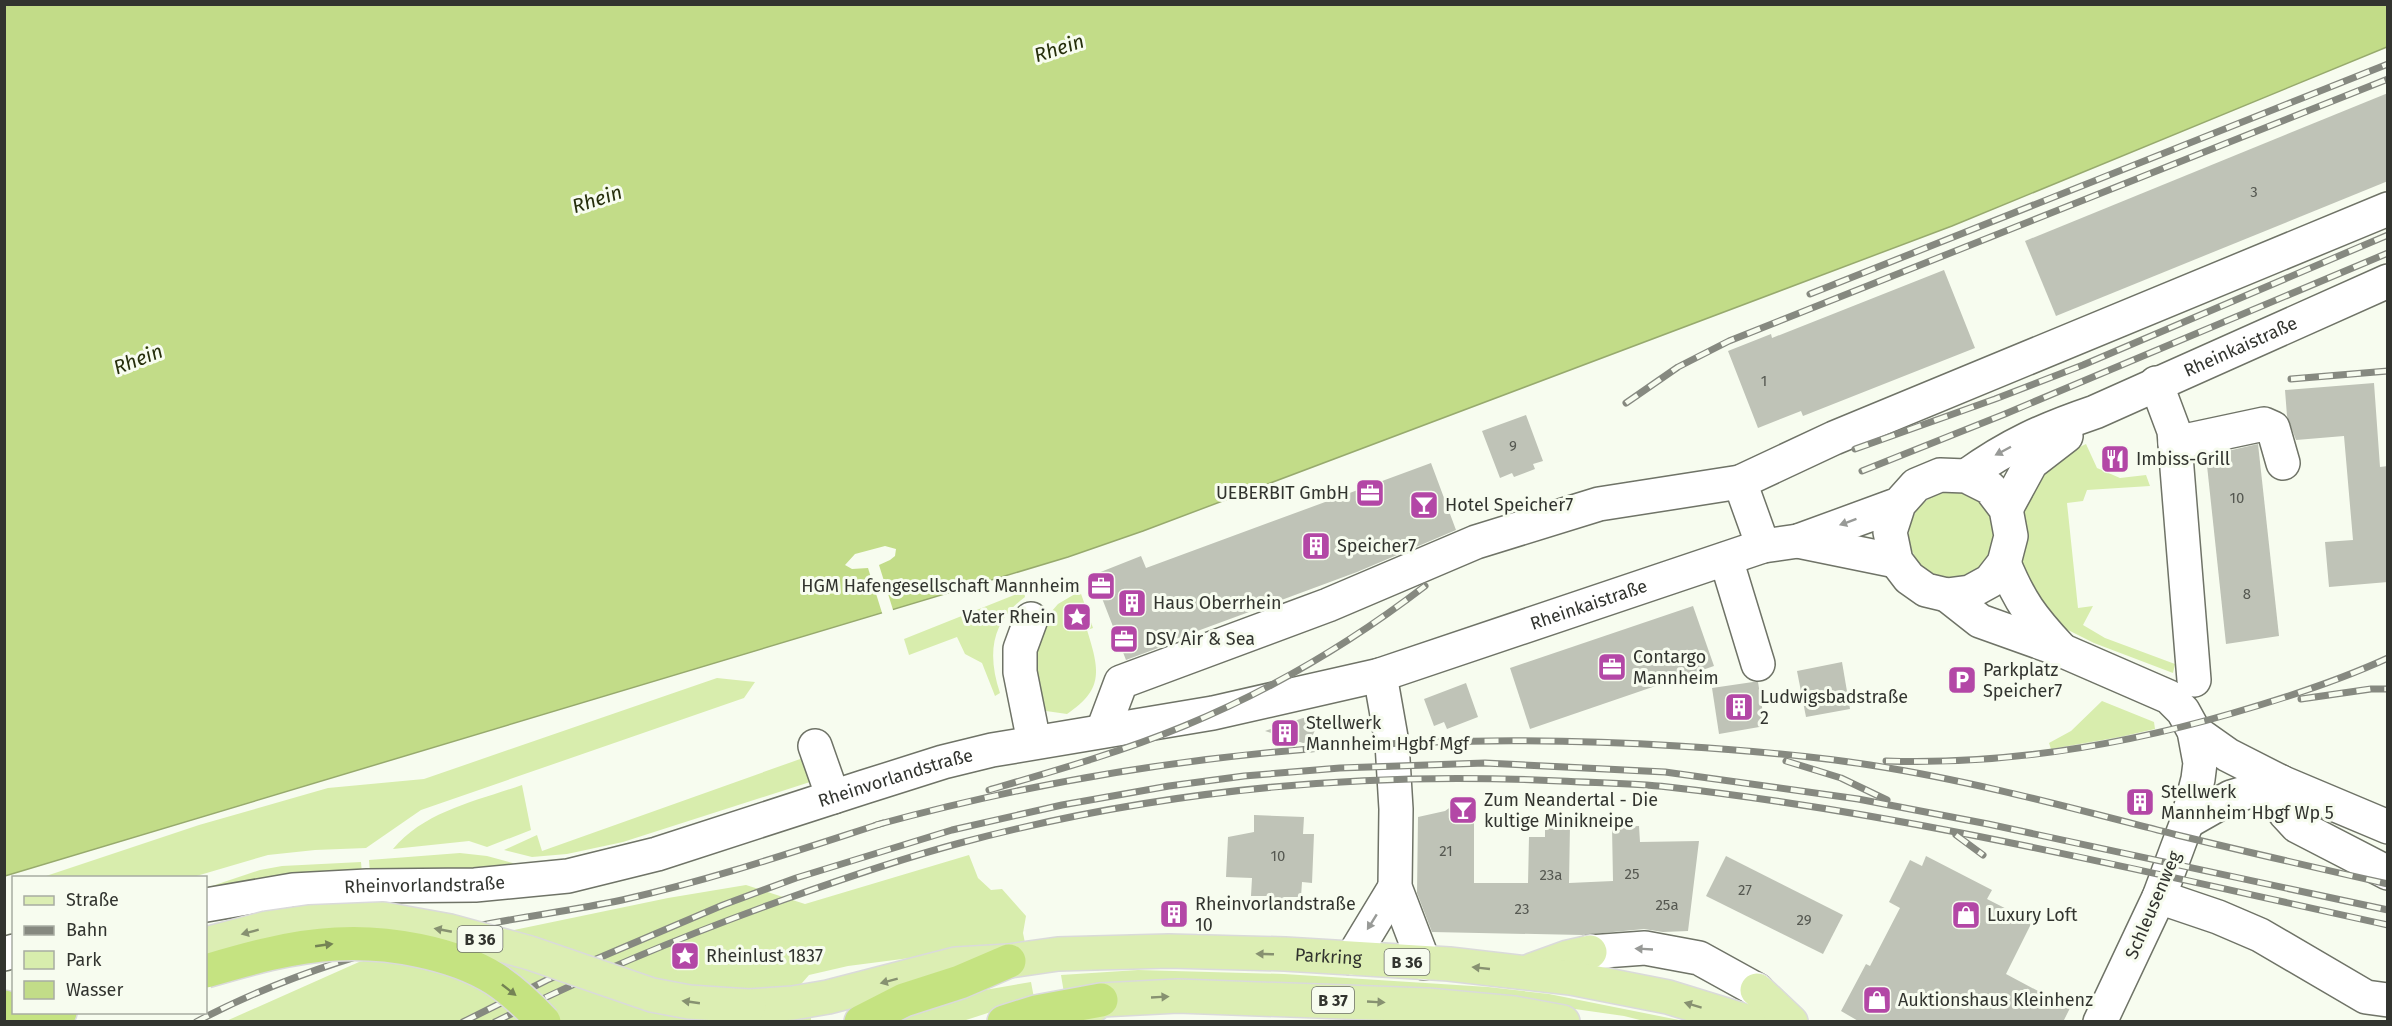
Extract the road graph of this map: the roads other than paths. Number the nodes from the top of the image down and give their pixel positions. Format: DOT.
graph roads {
  1 [pos="2388,209"];
  2 [pos="2388,280"];
  3 [pos="2156,383"];
  4 [pos="2096,412"];
  5 [pos="2175,443"];
  6 [pos="2283,463"];
  7 [pos="1966,476"];
  8 [pos="1740,482"];
  9 [pos="1899,504"];
  10 [pos="2006,509"];
  11 [pos="1798,541"];
  12 [pos="1763,546"];
  13 [pos="1726,559"];
  14 [pos="1896,561"];
  15 [pos="2004,563"];
  16 [pos="1947,595"];
  17 [pos="1031,619"];
  18 [pos="2061,650"];
  19 [pos="1758,664"];
  20 [pos="1380,675"];
  21 [pos="2194,680"];
  22 [pos="1103,730"];
  23 [pos="2194,731"];
  24 [pos="1034,742"];
  25 [pos="815,746"];
  26 [pos="2281,782"];
  27 [pos="833,797"];
  28 [pos="2187,822"];
  29 [pos="2388,827"];
  30 [pos="2388,873"];
  31 [pos="435,886"];
  32 [pos="1395,887"];
  33 [pos="2159,897"];
  34 [pos="207,905"];
  35 [pos="382,929"];
  36 [pos="207,944"];
  37 [pos="1590,952"];
  38 [pos="1031,957"];
  39 [pos="1352,958"];
  40 [pos="1424,963"];
  41 [pos="207,970"];
  42 [pos="1524,973"];
  43 [pos="1757,990"];
  44 [pos="1101,1000"];
  45 [pos="2388,1000"];
  46 [pos="4,1007"];
  47 [pos="1058,1013"];
  48 [pos="54,1014"];
  49 [pos="10,1022"];
  50 [pos="30,1022"];
  51 [pos="544,1022"];
  52 [pos="861,1022"];
  53 [pos="1004,1022"];
  54 [pos="1563,1022"];
  55 [pos="1749,1022"];
  56 [pos="1791,1022"];
  57 [pos="2100,1022"];
  1 -- 8 [label="street"];
  2 -- 3 [label="street, Rheinkaistraße"];
  3 -- 4 [label="street, Rheinkaistraße"];
  3 -- 5 [label="street"];
  4 -- 7 [label="street, Rheinkaistraße, one-way"];
  4 -- 10 [label="street, Rheinkaistraße"];
  5 -- 6 [label="street"];
  5 -- 21 [label="street"];
  7 -- 9 [label="street"];
  7 -- 10 [label="street"];
  8 -- 12 [label="street"];
  8 -- 22 [label="street"];
  9 -- 11 [label="street, Rheinkaistraße, one-way"];
  9 -- 14 [label="street"];
  10 -- 15 [label="street"];
  11 -- 12 [label="street, Rheinkaistraße"];
  11 -- 14 [label="street, Rheinkaistraße"];
  12 -- 13 [label="street, Rheinkaistraße"];
  13 -- 19 [label="street"];
  13 -- 20 [label="street, Rheinkaistraße"];
  14 -- 16 [label="street"];
  15 -- 16 [label="street"];
  15 -- 18 [label="street"];
  16 -- 18 [label="street, Schleusenweg"];
  17 -- 24 [label="street"];
  18 -- 23 [label="street, Schleusenweg"];
  20 -- 22 [label="street, Rheinvorlandstraße"];
  20 -- 32 [label="street"];
  22 -- 24 [label="street, Rheinvorlandstraße"];
  23 -- 26 [label="street"];
  23 -- 28 [label="street, Schleusenweg"];
  24 -- 27 [label="street, Rheinvorlandstraße"];
  25 -- 27 [label="street"];
  26 -- 28 [label="street"];
  26 -- 29 [label="street"];
  26 -- 30 [label="street"];
  27 -- 31 [label="street, Rheinvorlandstraße"];
  28 -- 33 [label="street, Schleusenweg"];
  31 -- 34 [label="street, Rheinvorlandstraße"];
  31 -- 35 [label="street"];
  32 -- 39 [label="street, one-way"];
  32 -- 40 [label="street"];
  33 -- 45 [label="street"];
  33 -- 57 [label="street, Schleusenweg"];
  38 -- 36 [label="main road, B 36, one-way, bridge"];
  37 -- 42 [label="main road"];
  43 -- 37 [label="street, one-way"];
  39 -- 38 [label="main road, Parkring / B 36, one-way"];
  38 -- 52 [label="highway"];
  39 -- 40 [label="main road, Parkring / B 36"];
  42 -- 40 [label="main road, Parkring / B 36, one-way"];
  41 -- 51 [label="highway, B 36, one-way, bridge"];
  55 -- 42 [label="main road, Parkring / B 36, one-way"];
  43 -- 56 [label="main road"];
  44 -- 47 [label="highway, B 37"];
  44 -- 54 [label="main road, B 37, one-way"];
  46 -- 49 [label="highway"];
  47 -- 53 [label="highway, B 37"];
  48 -- 50 [label="highway"];
}
